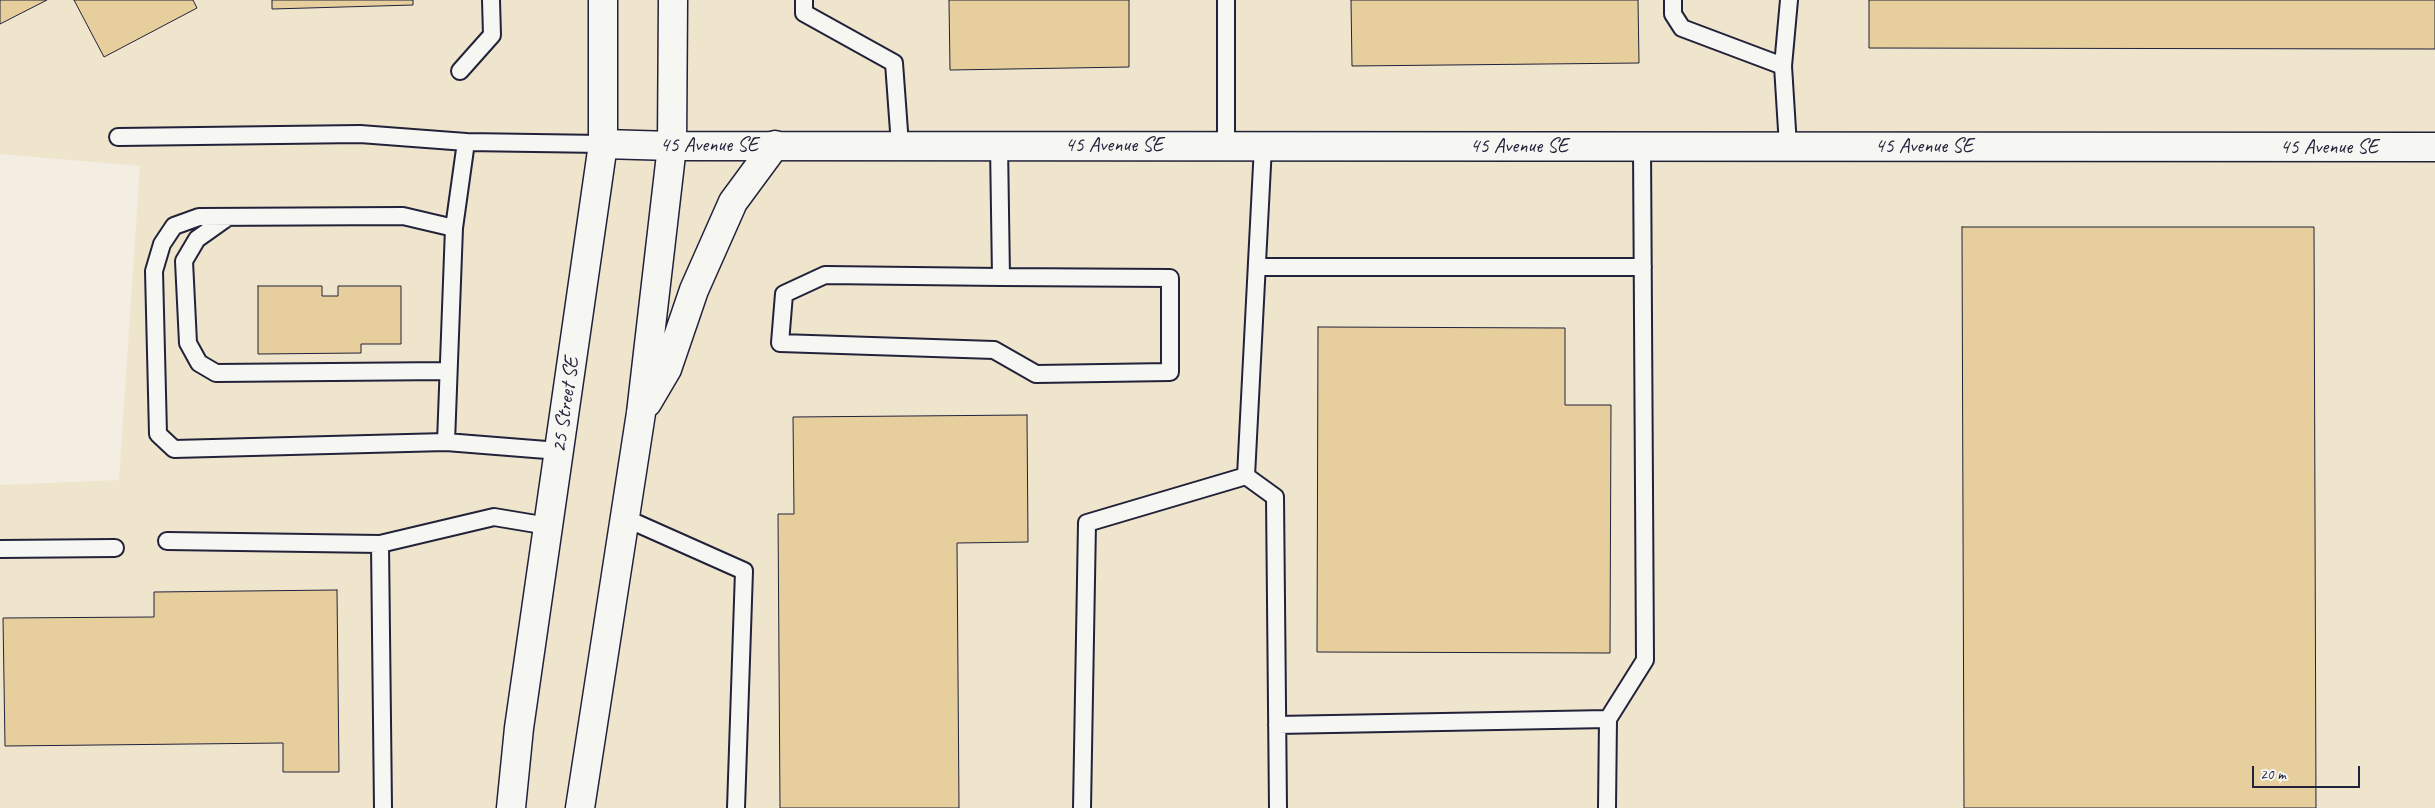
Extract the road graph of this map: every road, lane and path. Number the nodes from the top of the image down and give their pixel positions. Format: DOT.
graph roads {
  1 [pos="491,0"];
  2 [pos="603,0"];
  3 [pos="673,0"];
  4 [pos="804,0"];
  5 [pos="1226,0"];
  6 [pos="1673,0"];
  7 [pos="1789,0"];
  8 [pos="1783,66"];
  9 [pos="460,71"];
  10 [pos="118,137"];
  11 [pos="466,142"];
  12 [pos="604,144"];
  13 [pos="775,145"];
  14 [pos="900,145"];
  15 [pos="999,145"];
  16 [pos="672,146"];
  17 [pos="1226,146"];
  18 [pos="1263,146"];
  19 [pos="1642,146"];
  20 [pos="1788,146"];
  21 [pos="2435,147"];
  22 [pos="228,217"];
  23 [pos="454,228"];
  24 [pos="1257,267"];
  25 [pos="1643,267"];
  26 [pos="1002,277"];
  27 [pos="448,371"];
  28 [pos="641,413"];
  29 [pos="446,442"];
  30 [pos="559,451"];
  31 [pos="1246,476"];
  32 [pos="625,518"];
  33 [pos="548,526"];
  34 [pos="167,541"];
  35 [pos="380,544"];
  36 [pos="115,548"];
  37 [pos="0,549"];
  38 [pos="1608,720"];
  39 [pos="1277,726"];
  40 [pos="383,808"];
  41 [pos="511,808"];
  42 [pos="580,808"];
  43 [pos="736,808"];
  44 [pos="1082,808"];
  45 [pos="1278,808"];
  46 [pos="1607,808"];
  1 -- 9 [label="lane"];
  2 -- 12 [label="street, 25 Street SE"];
  3 -- 16 [label="street"];
  4 -- 14 [label="lane"];
  5 -- 17 [label="lane"];
  6 -- 8 [label="lane"];
  7 -- 8 [label="lane"];
  8 -- 20 [label="lane"];
  10 -- 11 [label="lane"];
  11 -- 12 [label="lane"];
  11 -- 23 [label="lane"];
  12 -- 16 [label="street, 45 Avenue SE"];
  12 -- 30 [label="street, 25 Street SE"];
  13 -- 14 [label="street, 45 Avenue SE"];
  13 -- 16 [label="street, 45 Avenue SE"];
  13 -- 28 [label="street"];
  14 -- 15 [label="street, 45 Avenue SE"];
  15 -- 17 [label="street, 45 Avenue SE"];
  15 -- 26 [label="lane"];
  16 -- 28 [label="street"];
  17 -- 18 [label="street, 45 Avenue SE"];
  18 -- 19 [label="street, 45 Avenue SE"];
  18 -- 24 [label="lane"];
  19 -- 20 [label="street, 45 Avenue SE"];
  19 -- 25 [label="lane"];
  20 -- 21 [label="street, 45 Avenue SE"];
  22 -- 23 [label="lane"];
  22 -- 27 [label="lane"];
  22 -- 29 [label="lane"];
  23 -- 27 [label="lane"];
  24 -- 25 [label="lane"];
  24 -- 31 [label="lane"];
  25 -- 38 [label="lane"];
  26 -- 26 [label="lane"];
  27 -- 29 [label="lane"];
  28 -- 32 [label="street"];
  29 -- 30 [label="lane"];
  30 -- 33 [label="street, 25 Street SE"];
  31 -- 39 [label="lane"];
  31 -- 44 [label="lane"];
  32 -- 42 [label="street"];
  32 -- 43 [label="lane"];
  33 -- 35 [label="lane"];
  33 -- 41 [label="street, 25 Street SE"];
  34 -- 35 [label="lane"];
  35 -- 40 [label="lane"];
  36 -- 37 [label="lane"];
  38 -- 39 [label="lane"];
  38 -- 46 [label="lane"];
  39 -- 45 [label="lane"];
}
